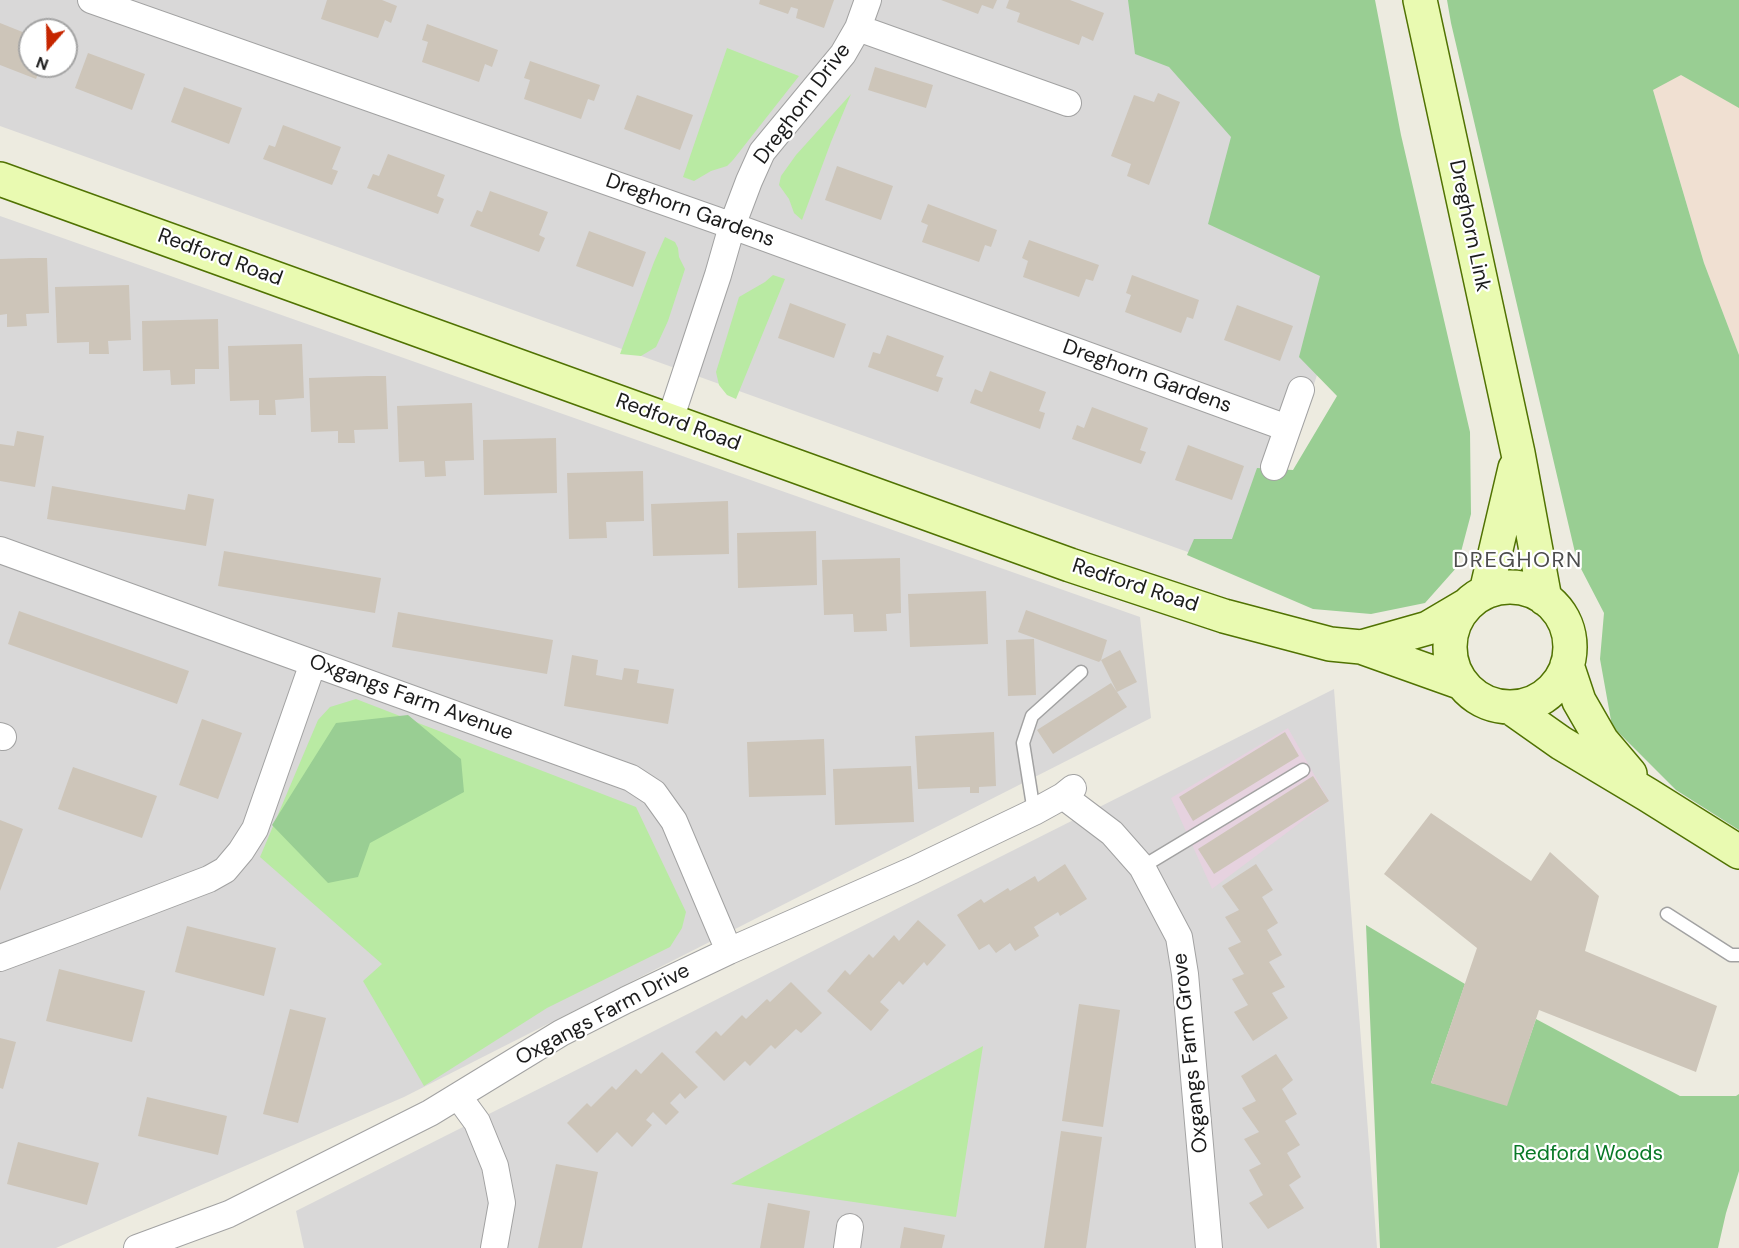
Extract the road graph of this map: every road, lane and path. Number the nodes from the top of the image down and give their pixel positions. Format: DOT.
graph roads {
  1 [pos="91,0"];
  2 [pos="868,0"];
  3 [pos="1420,0"];
  4 [pos="858,28"];
  5 [pos="1068,103"];
  6 [pos="0,179"];
  7 [pos="732,226"];
  8 [pos="1301,390"];
  9 [pos="670,420"];
  10 [pos="1287,428"];
  11 [pos="1518,453"];
  12 [pos="1274,467"];
  13 [pos="0,550"];
  14 [pos="1477,598"];
  15 [pos="1545,599"];
  16 [pos="1361,647"];
  17 [pos="314,663"];
  18 [pos="1568,665"];
  19 [pos="1081,672"];
  20 [pos="1462,683"];
  21 [pos="1510,707"];
  22 [pos="1303,770"];
  23 [pos="1068,792"];
  24 [pos="1648,795"];
  25 [pos="1034,812"];
  26 [pos="1739,852"];
  27 [pos="1142,867"];
  28 [pos="1667,914"];
  29 [pos="729,951"];
  30 [pos="1739,955"];
  31 [pos="0,957"];
  32 [pos="458,1096"];
  33 [pos="137,1248"];
  34 [pos="494,1248"];
  35 [pos="1209,1248"];
  1 -- 7 [label="street, Dreghorn Gardens"];
  2 -- 4 [label="street, Dreghorn Drive"];
  3 -- 11 [label="main road, Dreghorn Link"];
  4 -- 5 [label="street, Dreghorn Drive"];
  4 -- 7 [label="street, Dreghorn Drive"];
  6 -- 9 [label="main road, Redford Road"];
  7 -- 9 [label="street, Dreghorn Drive"];
  7 -- 10 [label="street, Dreghorn Gardens"];
  8 -- 10 [label="street"];
  9 -- 16 [label="main road, Redford Road"];
  10 -- 12 [label="street"];
  11 -- 14 [label="main road, Dreghorn Link"];
  11 -- 15 [label="main road, Dreghorn Link"];
  13 -- 17 [label="street, Oxgangs Farm Avenue"];
  14 -- 15 [label="main road"];
  14 -- 16 [label="main road, Redford Road"];
  14 -- 20 [label="main road"];
  15 -- 18 [label="main road"];
  16 -- 20 [label="main road, Redford Road"];
  17 -- 29 [label="street, Oxgangs Farm Avenue"];
  17 -- 31 [label="street"];
  18 -- 21 [label="main road"];
  18 -- 24 [label="main road"];
  19 -- 25 [label="lane"];
  20 -- 21 [label="main road"];
  21 -- 24 [label="main road"];
  22 -- 27 [label="lane"];
  23 -- 25 [label="street, Oxgangs Farm Drive"];
  23 -- 27 [label="street, Oxgangs Farm Grove"];
  24 -- 26 [label="main road"];
  25 -- 29 [label="street, Oxgangs Farm Drive"];
  27 -- 35 [label="street, Oxgangs Farm Grove"];
  28 -- 30 [label="lane"];
  29 -- 32 [label="street, Oxgangs Farm Drive"];
  32 -- 33 [label="street, Oxgangs Farm Drive"];
  32 -- 34 [label="street"];
}
